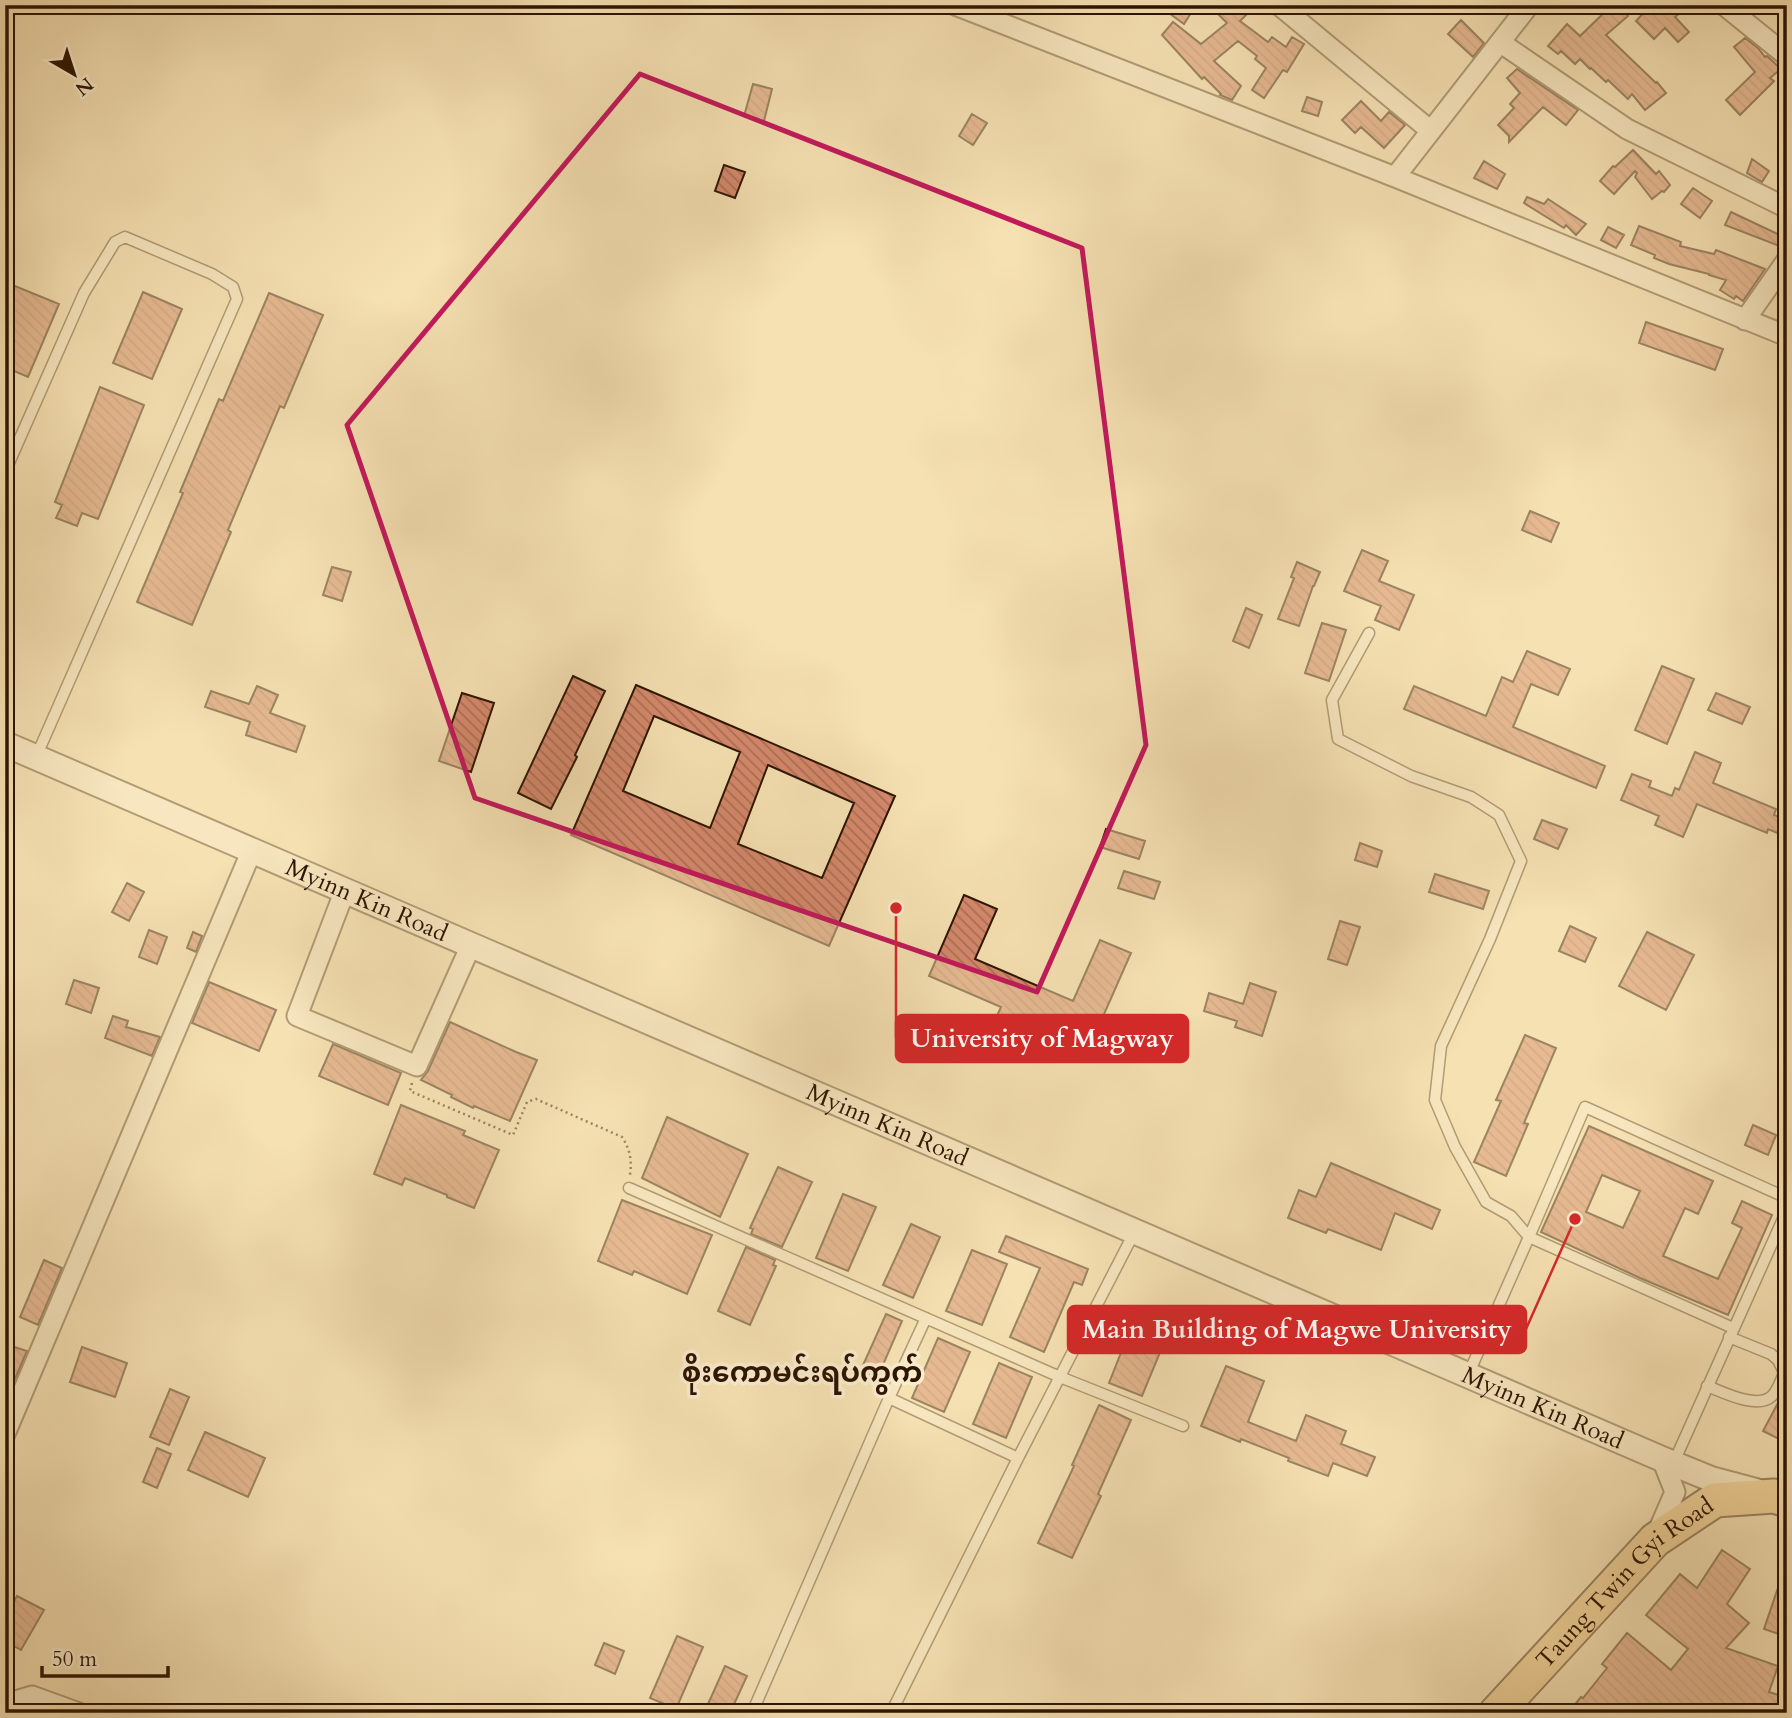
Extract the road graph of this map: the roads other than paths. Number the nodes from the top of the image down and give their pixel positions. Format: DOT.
graph roads {
  1 [pos="955,5"];
  2 [pos="1279,5"];
  3 [pos="1529,5"];
  4 [pos="1724,5"];
  5 [pos="1501,43"];
  6 [pos="1787,56"];
  7 [pos="1431,131"];
  8 [pos="1395,177"];
  9 [pos="1787,208"];
  10 [pos="1787,260"];
  11 [pos="1745,320"];
  12 [pos="1787,336"];
  13 [pos="5,472"];
  14 [pos="1369,632"];
  15 [pos="5,744"];
  16 [pos="36,757"];
  17 [pos="252,850"];
  18 [pos="345,890"];
  19 [pos="471,945"];
  20 [pos="629,1188"];
  21 [pos="1787,1198"];
  22 [pos="1785,1217"];
  23 [pos="1135,1231"];
  24 [pos="1529,1237"];
  25 [pos="926,1318"];
  26 [pos="1731,1332"];
  27 [pos="1785,1368"];
  28 [pos="1468,1375"];
  29 [pos="1060,1377"];
  30 [pos="1707,1386"];
  31 [pos="889,1398"];
  32 [pos="1183,1426"];
  33 [pos="5,1434"];
  34 [pos="1018,1458"];
  35 [pos="1667,1461"];
  36 [pos="1780,1498"];
  37 [pos="1655,1539"];
  38 [pos="5,1704"];
  39 [pos="79,1713"];
  40 [pos="752,1713"];
  41 [pos="891,1713"];
  42 [pos="1496,1713"];
  1 -- 8 [label="street"];
  2 -- 7 [label="street"];
  3 -- 5 [label="street"];
  4 -- 6 [label="street"];
  5 -- 7 [label="street"];
  5 -- 9 [label="street"];
  7 -- 8 [label="street"];
  8 -- 11 [label="street"];
  10 -- 11 [label="street"];
  11 -- 12 [label="street"];
  13 -- 16 [label="lane"];
  14 -- 24 [label="lane"];
  15 -- 16 [label="street, Myinn Kin Road"];
  16 -- 17 [label="street, Myinn Kin Road"];
  17 -- 18 [label="street, Myinn Kin Road"];
  17 -- 33 [label="street"];
  18 -- 19 [label="street, Myinn Kin Road"];
  18 -- 19 [label="street"];
  19 -- 23 [label="street, Myinn Kin Road"];
  20 -- 25 [label="lane"];
  21 -- 24 [label="lane"];
  22 -- 26 [label="lane"];
  23 -- 28 [label="street, Myinn Kin Road"];
  23 -- 29 [label="lane"];
  24 -- 26 [label="lane"];
  24 -- 28 [label="lane"];
  25 -- 29 [label="lane"];
  25 -- 31 [label="lane"];
  26 -- 27 [label="lane"];
  26 -- 30 [label="lane"];
  27 -- 30 [label="lane"];
  28 -- 35 [label="street, Myinn Kin Road"];
  29 -- 32 [label="lane"];
  29 -- 34 [label="lane"];
  30 -- 35 [label="lane"];
  31 -- 34 [label="lane"];
  31 -- 40 [label="lane"];
  34 -- 41 [label="lane"];
  35 -- 36 [label="street, Myinn Kin Road"];
  35 -- 37 [label="street"];
  36 -- 37 [label="highway, Taung Twin Gyi Road"];
  37 -- 42 [label="highway, Taung Twin Gyi Road"];
  38 -- 39 [label="street"];
}
